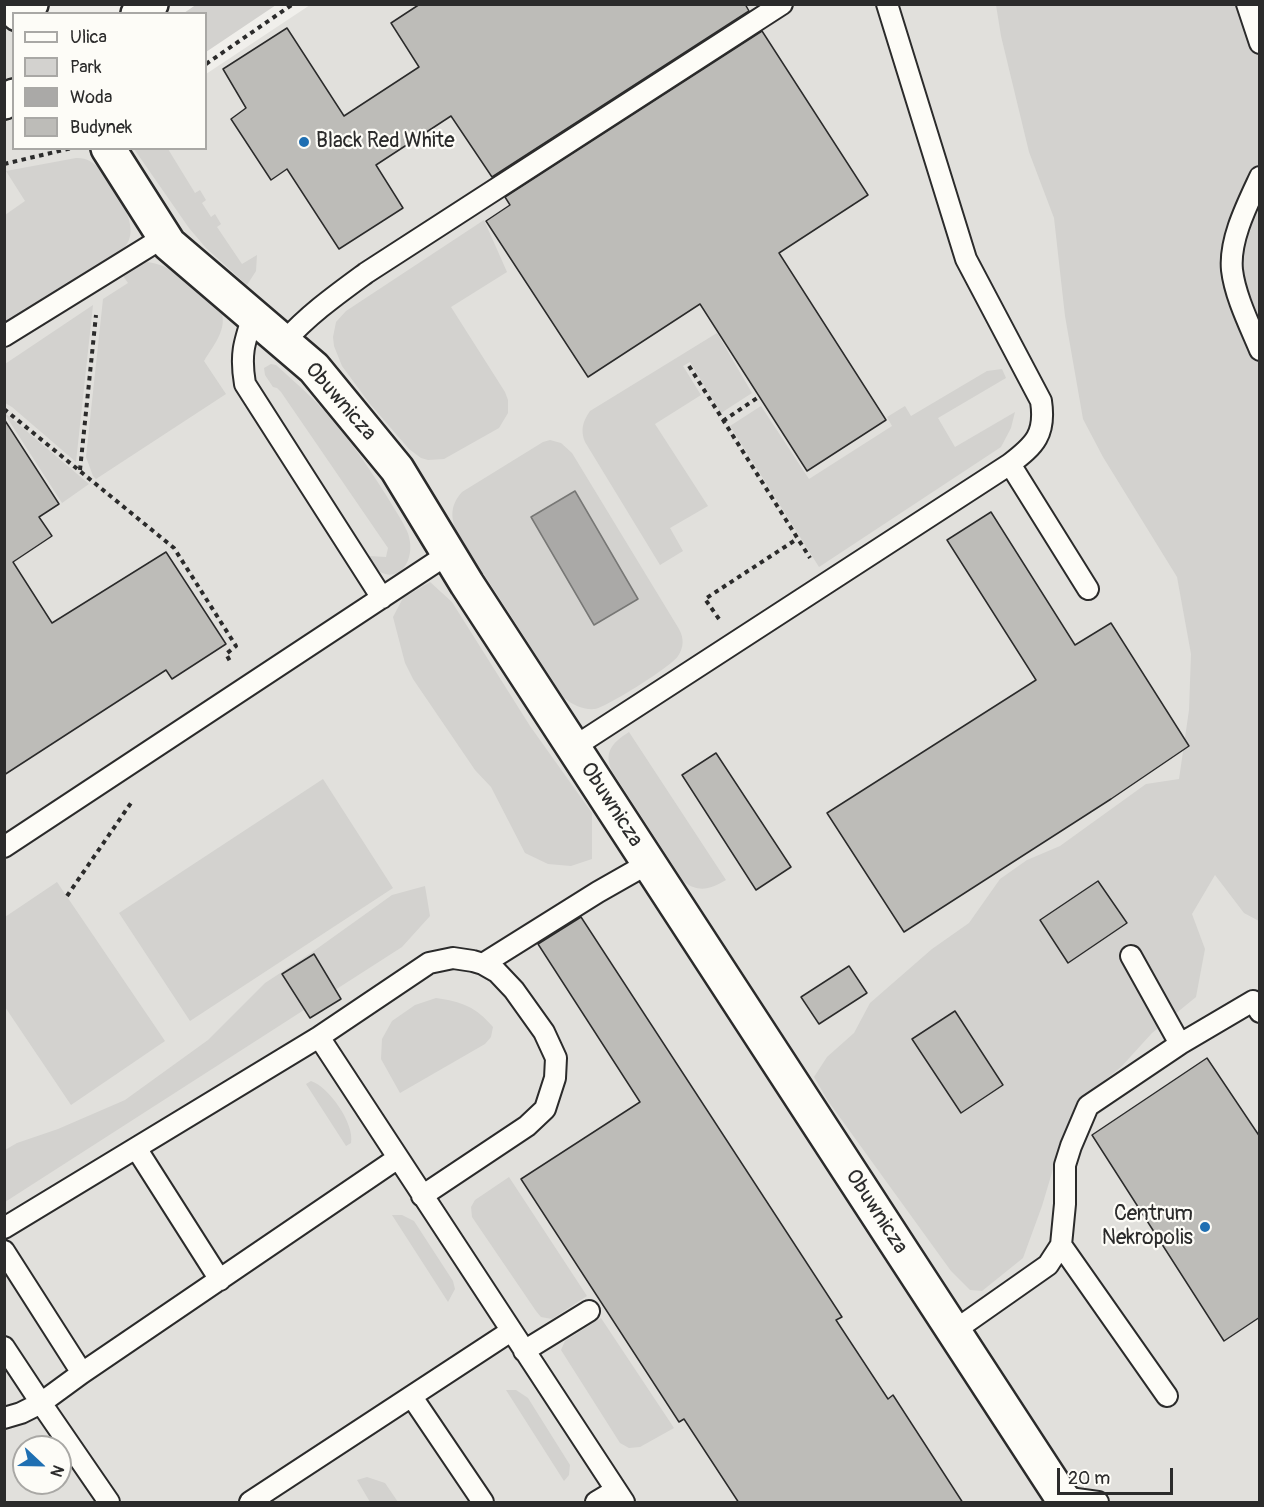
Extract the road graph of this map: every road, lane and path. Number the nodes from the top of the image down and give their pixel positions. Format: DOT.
graph roads {
  1 [pos="293,4"];
  2 [pos="782,4"];
  3 [pos="887,4"];
  4 [pos="1247,4"];
  5 [pos="1260,43"];
  6 [pos="207,63"];
  7 [pos="64,150"];
  8 [pos="109,150"];
  9 [pos="4,164"];
  10 [pos="1260,177"];
  11 [pos="164,237"];
  12 [pos="97,308"];
  13 [pos="253,316"];
  14 [pos="4,336"];
  15 [pos="284,342"];
  16 [pos="1260,350"];
  17 [pos="688,366"];
  18 [pos="760,396"];
  19 [pos="4,409"];
  20 [pos="723,421"];
  21 [pos="1010,464"];
  22 [pos="80,470"];
  23 [pos="797,539"];
  24 [pos="448,554"];
  25 [pos="825,582"];
  26 [pos="1088,589"];
  27 [pos="382,598"];
  28 [pos="734,643"];
  29 [pos="246,688"];
  30 [pos="574,747"];
  31 [pos="125,768"];
  32 [pos="4,847"];
  33 [pos="649,863"];
  34 [pos="67,896"];
  35 [pos="1131,956"];
  36 [pos="483,964"];
  37 [pos="1260,1011"];
  38 [pos="319,1038"];
  39 [pos="1180,1044"];
  40 [pos="136,1148"];
  41 [pos="398,1158"];
  42 [pos="422,1196"];
  43 [pos="4,1228"];
  44 [pos="1061,1245"];
  45 [pos="4,1251"];
  46 [pos="220,1280"];
  47 [pos="589,1311"];
  48 [pos="511,1331"];
  49 [pos="954,1331"];
  50 [pos="4,1347"];
  51 [pos="524,1351"];
  52 [pos="82,1373"];
  53 [pos="412,1396"];
  54 [pos="1167,1396"];
  55 [pos="41,1403"];
  56 [pos="4,1418"];
  57 [pos="276,1495"];
  58 [pos="620,1496"];
  59 [pos="1064,1500"];
  60 [pos="109,1503"];
  61 [pos="250,1503"];
  62 [pos="483,1503"];
  63 [pos="596,1503"];
  64 [pos="1098,1503"];
  1 -- 6 [label="path"];
  2 -- 15 [label="lane"];
  3 -- 21 [label="lane"];
  4 -- 5 [label="lane"];
  7 -- 9 [label="path"];
  8 -- 11 [label="street, Obuwnicza"];
  10 -- 16 [label="lane"];
  11 -- 13 [label="street, Obuwnicza"];
  11 -- 14 [label="lane"];
  12 -- 22 [label="path"];
  13 -- 15 [label="street, Obuwnicza"];
  13 -- 27 [label="lane"];
  15 -- 24 [label="street, Obuwnicza"];
  17 -- 20 [label="path"];
  18 -- 20 [label="path"];
  19 -- 22 [label="path"];
  20 -- 23 [label="path"];
  21 -- 25 [label="lane"];
  21 -- 26 [label="lane"];
  22 -- 29 [label="path"];
  23 -- 25 [label="path"];
  23 -- 28 [label="path"];
  24 -- 27 [label="lane"];
  24 -- 30 [label="street, Obuwnicza"];
  25 -- 28 [label="lane"];
  27 -- 29 [label="lane"];
  28 -- 30 [label="lane"];
  29 -- 31 [label="lane"];
  30 -- 33 [label="street, Obuwnicza"];
  31 -- 32 [label="lane"];
  31 -- 34 [label="path"];
  33 -- 36 [label="lane"];
  33 -- 49 [label="street, Obuwnicza"];
  35 -- 39 [label="lane"];
  36 -- 38 [label="lane"];
  36 -- 42 [label="lane"];
  37 -- 39 [label="lane"];
  38 -- 40 [label="lane"];
  38 -- 41 [label="lane"];
  39 -- 44 [label="lane"];
  40 -- 43 [label="lane"];
  40 -- 46 [label="lane"];
  41 -- 42 [label="lane"];
  41 -- 46 [label="lane"];
  42 -- 48 [label="lane"];
  44 -- 49 [label="lane"];
  44 -- 54 [label="lane"];
  45 -- 52 [label="lane"];
  46 -- 52 [label="lane"];
  47 -- 51 [label="lane"];
  48 -- 51 [label="lane"];
  48 -- 53 [label="lane"];
  49 -- 59 [label="street, Obuwnicza"];
  50 -- 55 [label="lane"];
  51 -- 58 [label="lane"];
  52 -- 55 [label="lane"];
  53 -- 57 [label="lane"];
  53 -- 62 [label="lane"];
  55 -- 56 [label="lane"];
  55 -- 60 [label="lane"];
  57 -- 61 [label="lane"];
  58 -- 63 [label="lane"];
  59 -- 64 [label="lane"];
}
